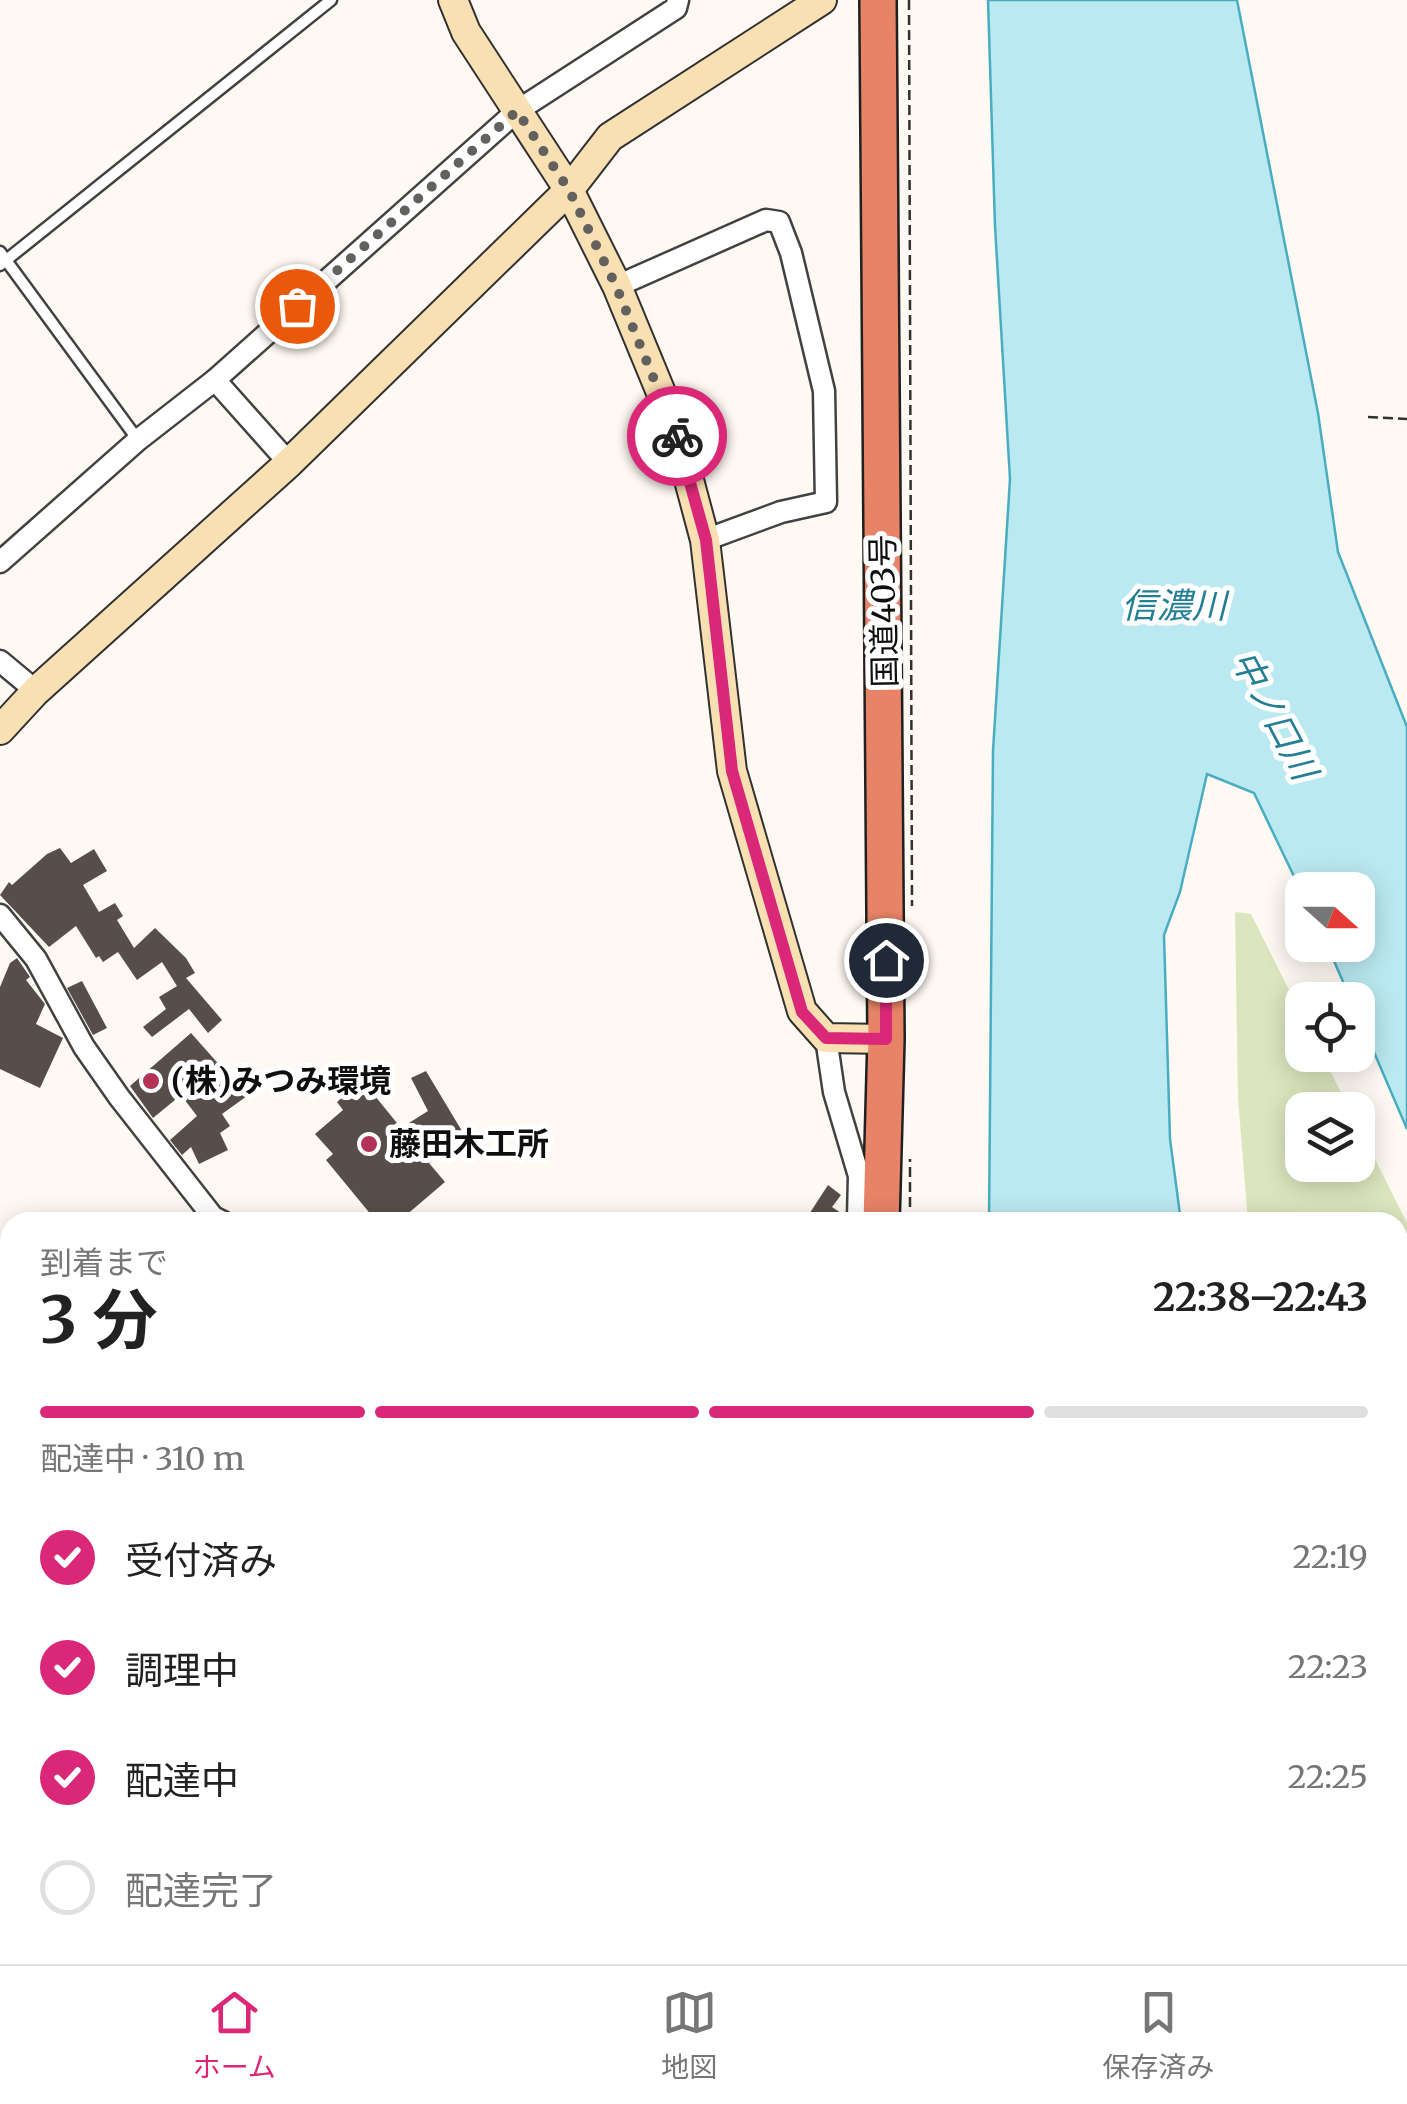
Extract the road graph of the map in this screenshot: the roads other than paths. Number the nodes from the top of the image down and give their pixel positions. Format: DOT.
graph roads {
  1 [pos="331,0"];
  2 [pos="453,0"];
  3 [pos="678,0"];
  4 [pos="822,0"];
  5 [pos="878,0"];
  6 [pos="517,111"];
  7 [pos="569,190"];
  8 [pos="2,259"];
  9 [pos="616,286"];
  10 [pos="215,380"];
  11 [pos="138,440"];
  12 [pos="290,463"];
  13 [pos="706,540"];
  14 [pos="0,562"];
  15 [pos="0,660"];
  16 [pos="36,691"];
  17 [pos="0,730"];
  18 [pos="0,915"];
  19 [pos="826,1038"];
  20 [pos="886,1039"];
  21 [pos="210,1212"];
  22 [pos="864,1212"];
  23 [pos="866,1212"];
  1 -- 8 [label="lane"];
  2 -- 6 [label="street"];
  3 -- 6 [label="street"];
  4 -- 7 [label="street"];
  5 -- 20 [label="highway, 国道403号"];
  6 -- 7 [label="street"];
  6 -- 10 [label="street"];
  7 -- 9 [label="street"];
  7 -- 12 [label="street"];
  8 -- 11 [label="lane"];
  9 -- 13 [label="street"];
  9 -- 13 [label="street"];
  10 -- 11 [label="street"];
  10 -- 12 [label="street"];
  11 -- 14 [label="street"];
  12 -- 16 [label="street"];
  13 -- 19 [label="street"];
  15 -- 16 [label="street"];
  16 -- 17 [label="street"];
  18 -- 21 [label="street"];
  19 -- 20 [label="street"];
  19 -- 22 [label="street"];
  20 -- 23 [label="highway, 国道403号"];
}
